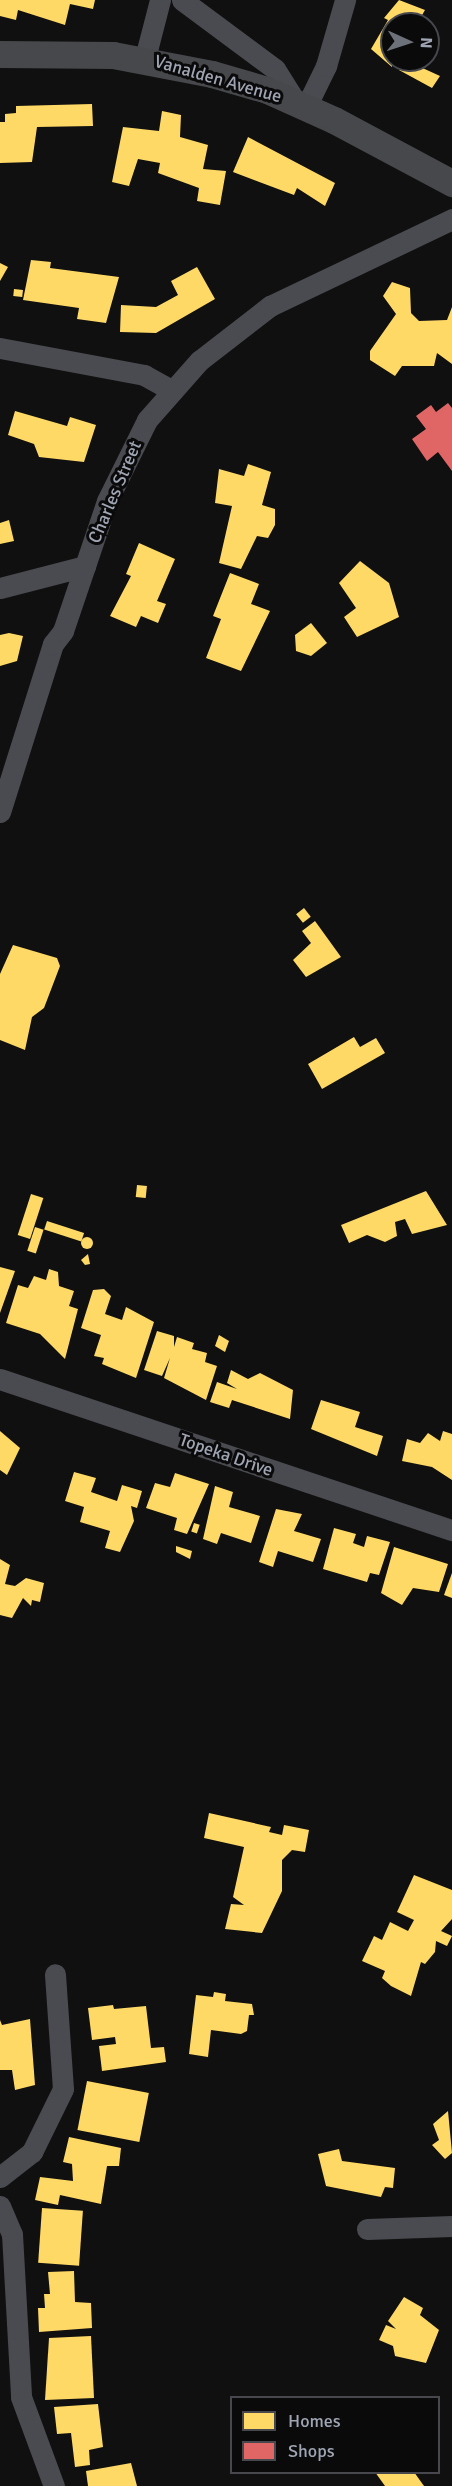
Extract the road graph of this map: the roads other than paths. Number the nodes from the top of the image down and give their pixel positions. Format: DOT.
graph roads {
  1 [pos="160,0"];
  2 [pos="182,0"];
  3 [pos="345,0"];
  4 [pos="0,54"];
  5 [pos="145,58"];
  6 [pos="301,105"];
  7 [pos="452,183"];
  8 [pos="452,219"];
  9 [pos="0,348"];
  10 [pos="171,390"];
  11 [pos="85,566"];
  12 [pos="0,588"];
  13 [pos="0,812"];
  14 [pos="0,1379"];
  15 [pos="452,1530"];
  16 [pos="56,1974"];
  17 [pos="0,2176"];
  18 [pos="0,2206"];
  19 [pos="452,2226"];
  20 [pos="367,2229"];
  21 [pos="54,2486"];
  1 -- 5 [label="street"];
  2 -- 6 [label="street"];
  3 -- 6 [label="street"];
  4 -- 5 [label="main road, Vanalden Avenue"];
  5 -- 6 [label="main road, Vanalden Avenue"];
  6 -- 7 [label="main road, Vanalden Avenue"];
  8 -- 10 [label="street, Charles Street"];
  9 -- 10 [label="street"];
  10 -- 11 [label="street, Charles Street"];
  11 -- 12 [label="street"];
  11 -- 13 [label="street, Charles Street"];
  14 -- 15 [label="street, Topeka Drive"];
  16 -- 17 [label="street"];
  18 -- 21 [label="street"];
  19 -- 20 [label="street"];
}
